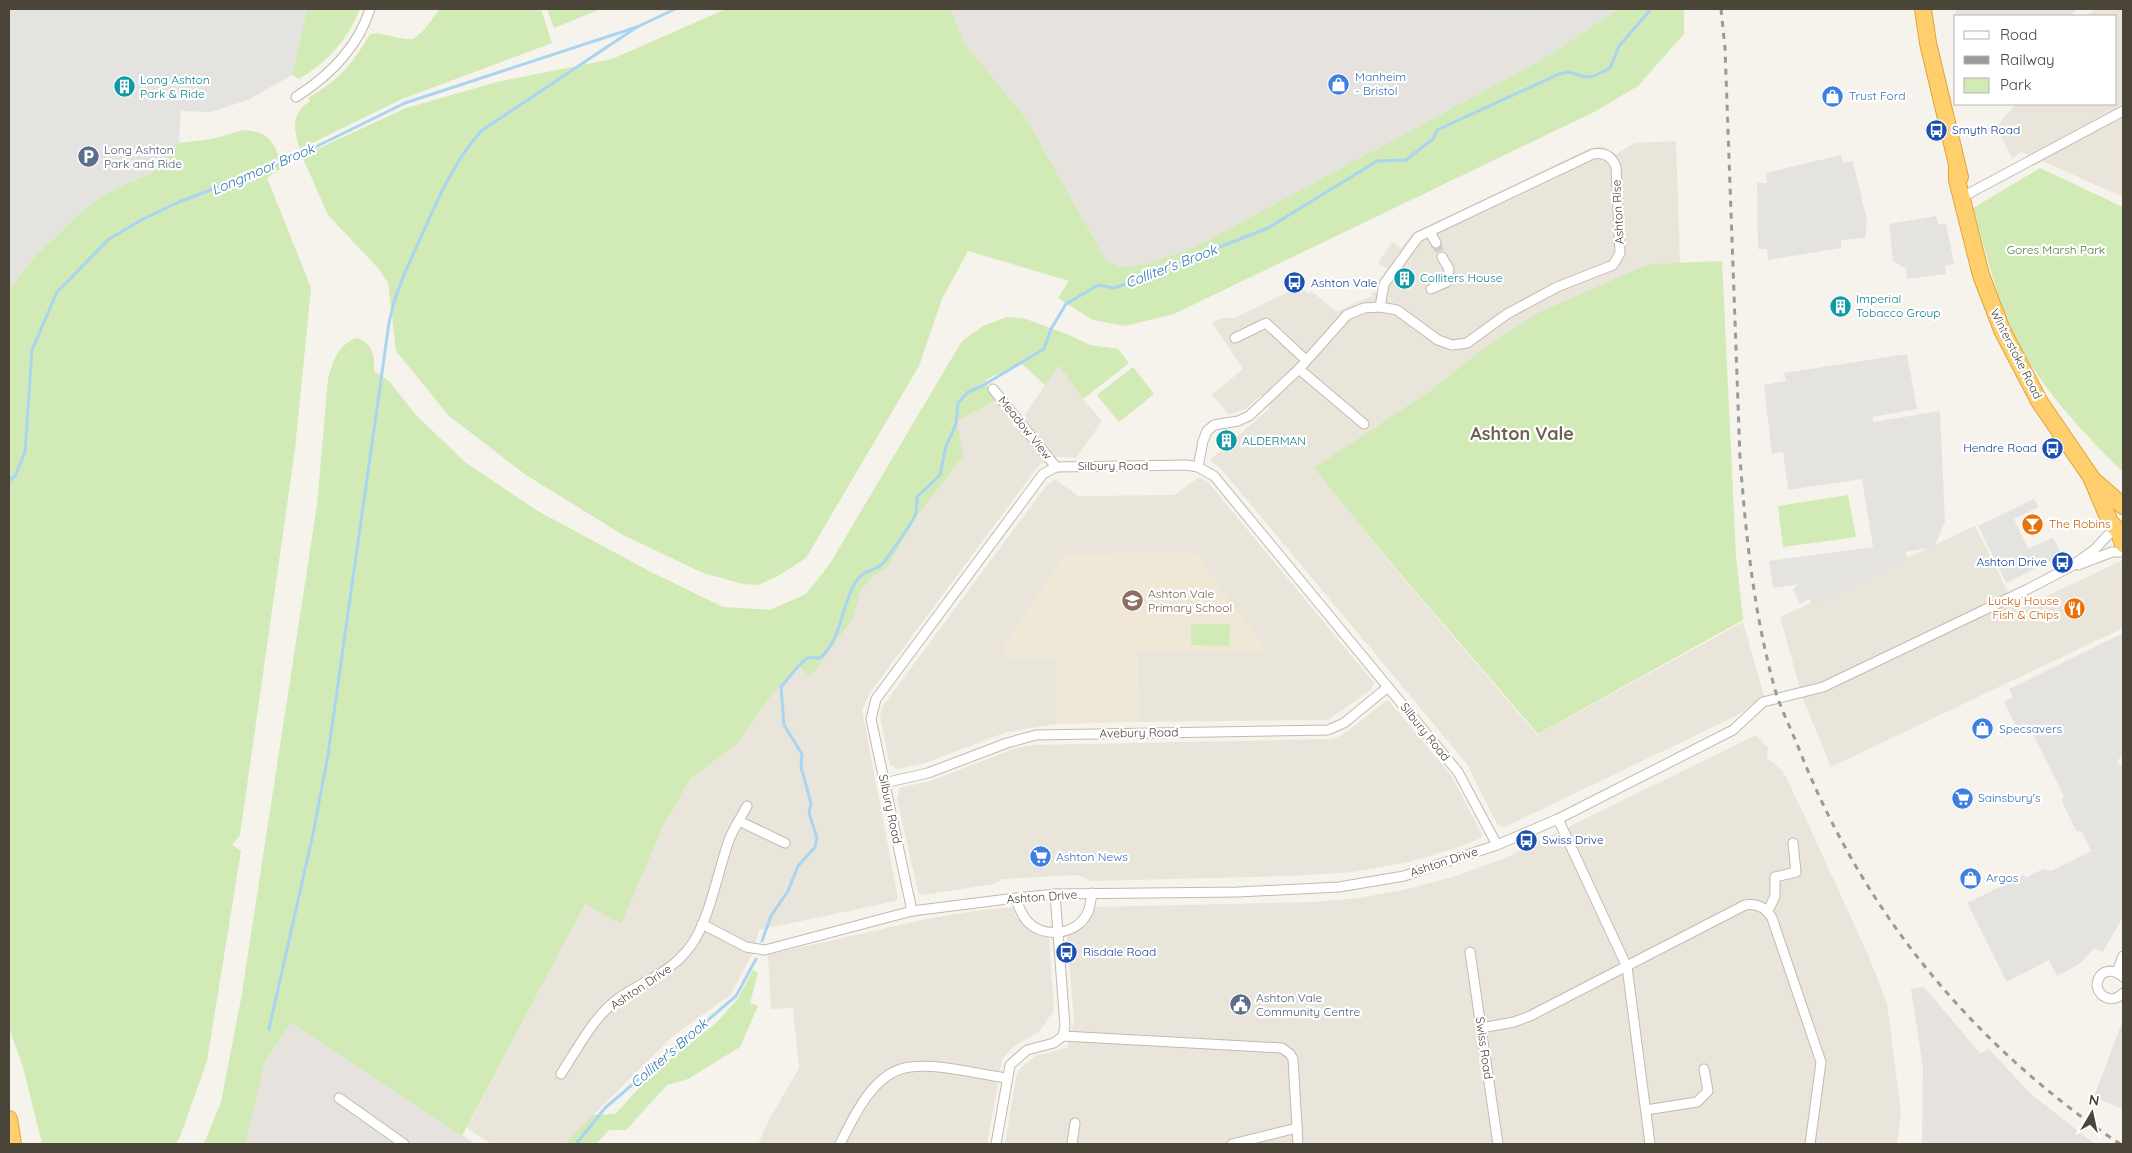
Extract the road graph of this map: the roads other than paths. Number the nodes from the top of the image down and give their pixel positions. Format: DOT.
graph roads {
  1 [pos="370,9"];
  2 [pos="1923,9"];
  3 [pos="296,97"];
  4 [pos="2123,110"];
  5 [pos="1957,168"];
  6 [pos="1966,195"];
  7 [pos="1968,218"];
  8 [pos="1430,232"];
  9 [pos="1436,243"];
  10 [pos="1442,256"];
  11 [pos="1431,289"];
  12 [pos="1380,307"];
  13 [pos="1235,338"];
  14 [pos="1306,360"];
  15 [pos="1299,369"];
  16 [pos="993,390"];
  17 [pos="1364,424"];
  18 [pos="1056,467"];
  19 [pos="1198,467"];
  20 [pos="2091,477"];
  21 [pos="2123,506"];
  22 [pos="2120,531"];
  23 [pos="2123,552"];
  24 [pos="2070,567"];
  25 [pos="1388,687"];
  26 [pos="884,783"];
  27 [pos="747,806"];
  28 [pos="1558,819"];
  29 [pos="739,821"];
  30 [pos="1793,842"];
  31 [pos="785,843"];
  32 [pos="1497,845"];
  33 [pos="1092,893"];
  34 [pos="1055,894"];
  35 [pos="1016,898"];
  36 [pos="912,911"];
  37 [pos="1768,911"];
  38 [pos="702,924"];
  39 [pos="1059,933"];
  40 [pos="1470,952"];
  41 [pos="2123,956"];
  42 [pos="1627,966"];
  43 [pos="2120,974"];
  44 [pos="2123,993"];
  45 [pos="1481,1028"];
  46 [pos="1063,1036"];
  47 [pos="1704,1069"];
  48 [pos="561,1074"];
  49 [pos="1006,1078"];
  50 [pos="339,1098"];
  51 [pos="1646,1110"];
  52 [pos="9,1119"];
  53 [pos="1075,1123"];
  54 [pos="1297,1128"];
  55 [pos="13,1144"];
  56 [pos="404,1144"];
  57 [pos="840,1144"];
  58 [pos="996,1144"];
  59 [pos="1072,1144"];
  60 [pos="1232,1144"];
  61 [pos="1298,1144"];
  62 [pos="1498,1144"];
  63 [pos="1650,1144"];
  64 [pos="1810,1144"];
  1 -- 3 [label="street"];
  2 -- 5 [label="highway, Winterstoke Road"];
  4 -- 6 [label="street"];
  5 -- 6 [label="highway, Winterstoke Road"];
  5 -- 7 [label="highway, Winterstoke Road"];
  6 -- 7 [label="highway, Winterstoke Road"];
  7 -- 20 [label="highway, Winterstoke Road"];
  8 -- 9 [label="street"];
  8 -- 12 [label="street, Ashton Rise"];
  8 -- 12 [label="street, Ashton Rise"];
  10 -- 11 [label="street"];
  12 -- 14 [label="street, Ashton Rise"];
  13 -- 14 [label="street"];
  14 -- 15 [label="street, Ashton Rise"];
  15 -- 17 [label="street"];
  15 -- 19 [label="street, Ashton Rise"];
  16 -- 18 [label="street, Meadow View"];
  18 -- 19 [label="street, Silbury Road"];
  18 -- 26 [label="street, Silbury Road"];
  19 -- 25 [label="street, Silbury Road"];
  20 -- 21 [label="highway, Winterstoke Road"];
  20 -- 22 [label="highway, Winterstoke Road"];
  22 -- 24 [label="street, Ashton Drive"];
  23 -- 24 [label="street"];
  24 -- 28 [label="street, Ashton Drive"];
  25 -- 26 [label="street, Avebury Road"];
  25 -- 32 [label="street, Silbury Road"];
  26 -- 36 [label="street, Silbury Road"];
  27 -- 29 [label="street, Ashton Drive"];
  28 -- 32 [label="street, Ashton Drive"];
  28 -- 42 [label="street"];
  29 -- 31 [label="street"];
  29 -- 38 [label="street, Ashton Drive"];
  30 -- 37 [label="street"];
  32 -- 33 [label="street, Ashton Drive"];
  33 -- 34 [label="street, Ashton Drive"];
  33 -- 39 [label="street"];
  34 -- 35 [label="street, Ashton Drive"];
  34 -- 39 [label="street"];
  35 -- 36 [label="street, Ashton Drive"];
  35 -- 39 [label="street"];
  36 -- 38 [label="street, Ashton Drive"];
  37 -- 42 [label="street"];
  37 -- 64 [label="street"];
  38 -- 48 [label="street, Ashton Drive"];
  39 -- 46 [label="street"];
  40 -- 45 [label="street, Swiss Road"];
  41 -- 43 [label="street"];
  42 -- 45 [label="street"];
  42 -- 51 [label="street"];
  43 -- 44 [label="street"];
  45 -- 62 [label="street, Swiss Road"];
  46 -- 49 [label="street"];
  46 -- 54 [label="street"];
  47 -- 51 [label="street"];
  49 -- 57 [label="street"];
  49 -- 58 [label="street"];
  50 -- 56 [label="street"];
  51 -- 63 [label="street"];
  52 -- 55 [label="highway"];
  53 -- 59 [label="street"];
  54 -- 60 [label="street"];
  54 -- 61 [label="street"];
}
